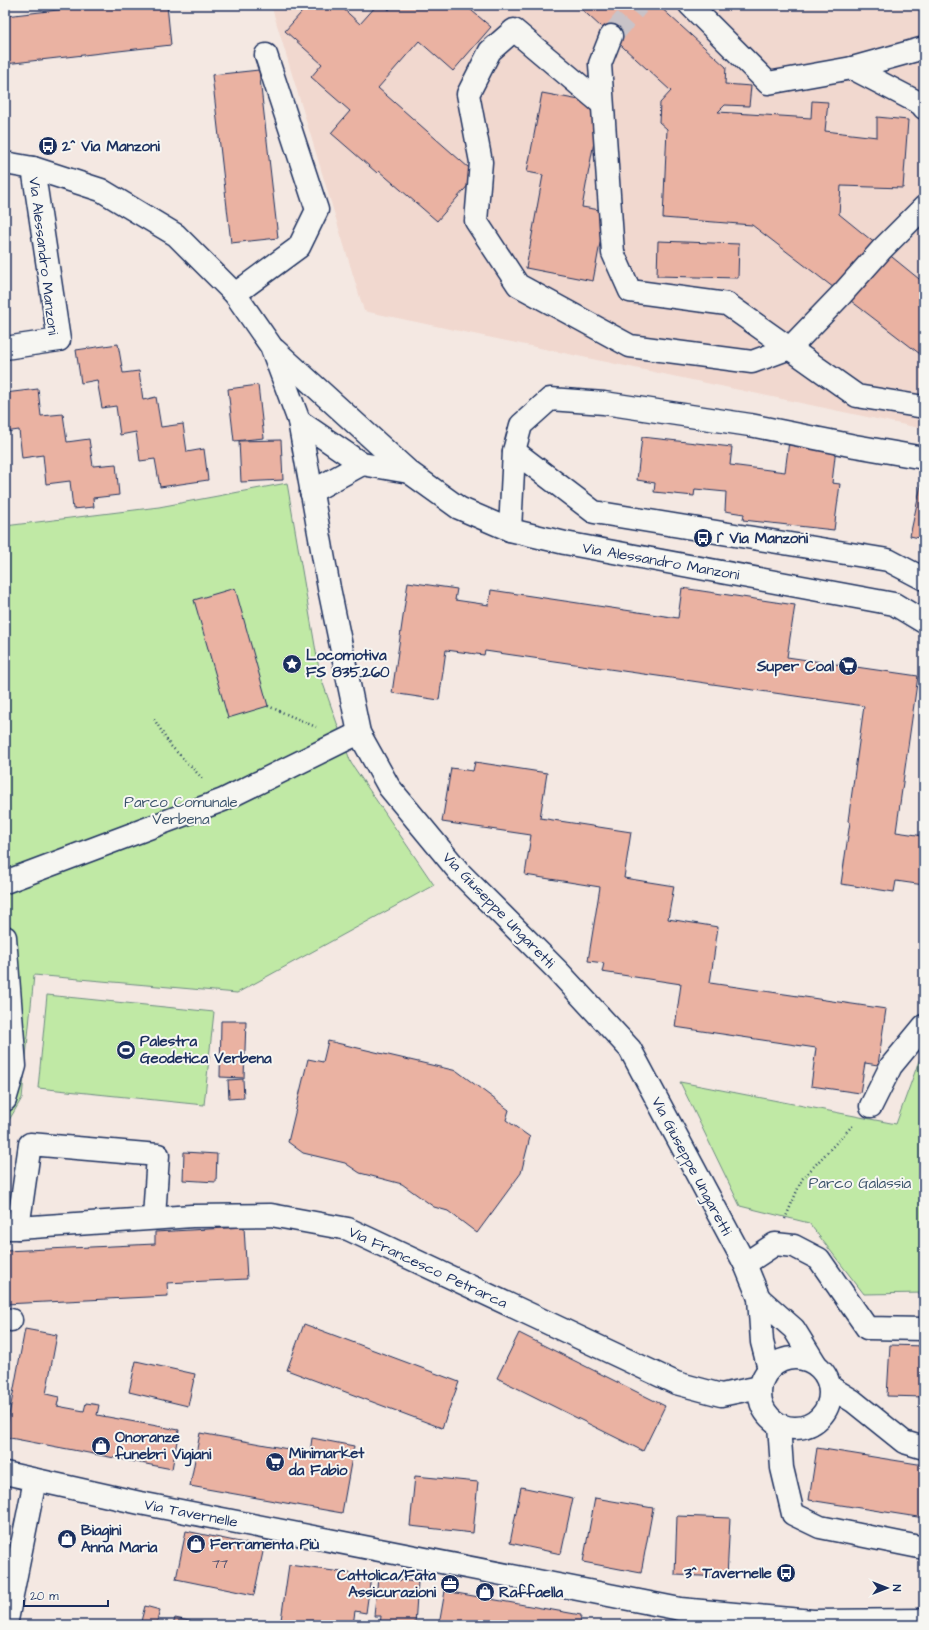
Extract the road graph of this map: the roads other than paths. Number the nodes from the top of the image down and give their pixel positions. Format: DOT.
graph roads {
  1 [pos="690,5"];
  2 [pos="611,36"];
  3 [pos="924,46"];
  4 [pos="266,55"];
  5 [pos="852,68"];
  6 [pos="602,104"];
  7 [pos="924,108"];
  8 [pos="5,163"];
  9 [pos="33,168"];
  10 [pos="924,207"];
  11 [pos="236,294"];
  12 [pos="271,346"];
  13 [pos="5,348"];
  14 [pos="790,348"];
  15 [pos="924,407"];
  16 [pos="349,419"];
  17 [pos="299,421"];
  18 [pos="514,450"];
  19 [pos="924,458"];
  20 [pos="362,464"];
  21 [pos="409,472"];
  22 [pos="311,492"];
  23 [pos="510,530"];
  24 [pos="924,578"];
  25 [pos="924,622"];
  26 [pos="359,733"];
  27 [pos="5,882"];
  28 [pos="5,937"];
  29 [pos="924,1026"];
  30 [pos="5,1100"];
  31 [pos="871,1106"];
  32 [pos="154,1218"];
  33 [pos="11,1228"];
  34 [pos="745,1264"];
  35 [pos="759,1298"];
  36 [pos="924,1329"];
  37 [pos="815,1363"];
  38 [pos="764,1378"];
  39 [pos="830,1387"];
  40 [pos="833,1409"];
  41 [pos="779,1425"];
  42 [pos="914,1445"];
  43 [pos="5,1473"];
  44 [pos="35,1480"];
  45 [pos="924,1548"];
  46 [pos="922,1622"];
  47 [pos="6,1625"];
  1 -- 5 [label="street"];
  2 -- 6 [label="street"];
  3 -- 5 [label="street"];
  4 -- 11 [label="street"];
  5 -- 7 [label="street"];
  6 -- 14 [label="street"];
  6 -- 14 [label="street"];
  8 -- 9 [label="street, Via Alessandro Manzoni"];
  9 -- 11 [label="street, Via Alessandro Manzoni"];
  9 -- 13 [label="street, Via Alessandro Manzoni"];
  10 -- 14 [label="street"];
  11 -- 12 [label="street, Via Alessandro Manzoni"];
  12 -- 16 [label="street, Via Alessandro Manzoni"];
  12 -- 17 [label="street, Via Alessandro Manzoni"];
  14 -- 15 [label="street"];
  16 -- 17 [label="street"];
  16 -- 21 [label="street, Via Alessandro Manzoni"];
  17 -- 20 [label="street, Via Alessandro Manzoni"];
  17 -- 22 [label="street, Via Giuseppe Ungaretti"];
  18 -- 19 [label="street"];
  18 -- 23 [label="street"];
  18 -- 24 [label="street"];
  20 -- 21 [label="street, Via Alessandro Manzoni"];
  20 -- 22 [label="street"];
  21 -- 23 [label="street, Via Alessandro Manzoni"];
  22 -- 26 [label="street, Via Giuseppe Ungaretti"];
  23 -- 25 [label="street, Via Alessandro Manzoni"];
  26 -- 27 [label="street"];
  26 -- 34 [label="street, Via Giuseppe Ungaretti"];
  28 -- 30 [label="street"];
  29 -- 31 [label="street"];
  32 -- 33 [label="street, Via Francesco Petrarca"];
  32 -- 33 [label="street"];
  32 -- 38 [label="street, Via Francesco Petrarca"];
  34 -- 35 [label="street, Via Giuseppe Ungaretti"];
  34 -- 36 [label="street"];
  35 -- 37 [label="street, Via Giuseppe Ungaretti"];
  35 -- 38 [label="street, Via Giuseppe Ungaretti"];
  37 -- 38 [label="street, Via Francesco Petrarca"];
  37 -- 39 [label="street"];
  38 -- 41 [label="street"];
  39 -- 41 [label="street"];
  39 -- 42 [label="street"];
  40 -- 42 [label="street"];
  41 -- 45 [label="street"];
  43 -- 44 [label="street, Via Tavernelle"];
  44 -- 46 [label="street, Via Tavernelle"];
  44 -- 47 [label="street"];
}
